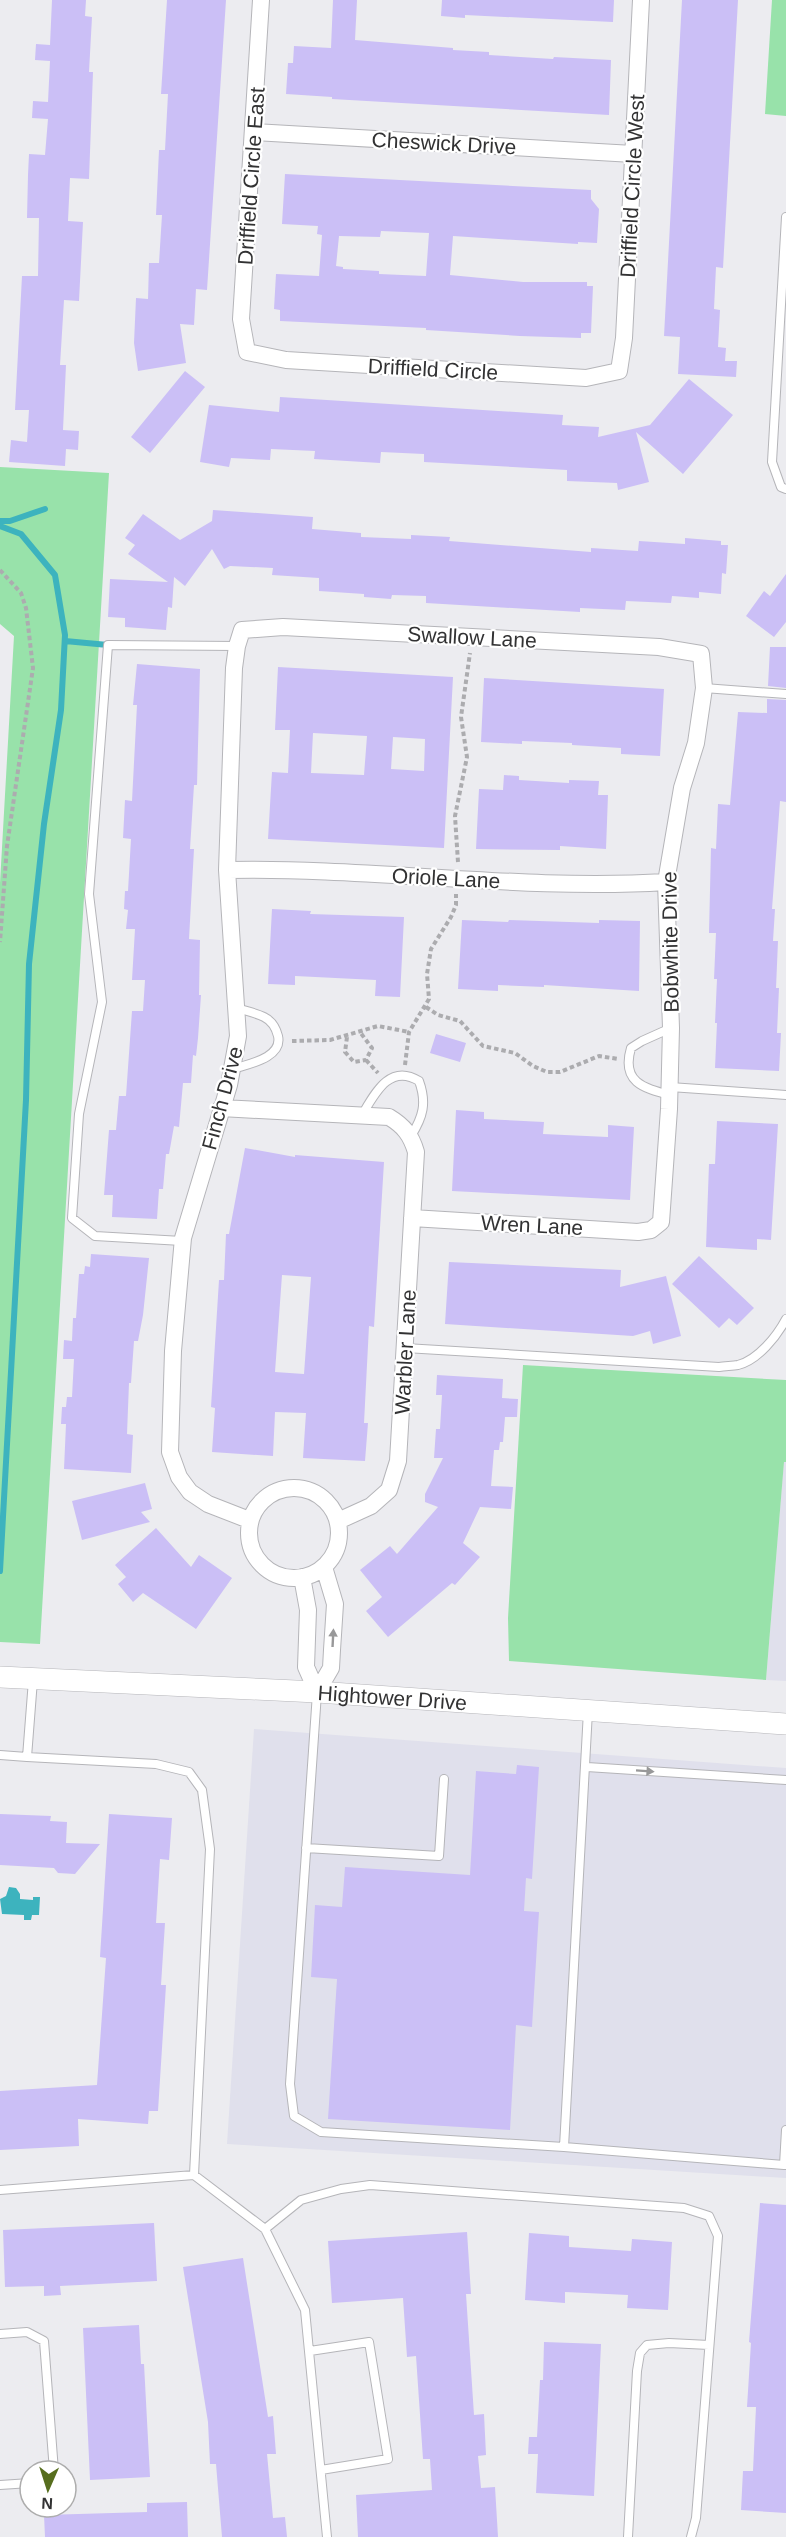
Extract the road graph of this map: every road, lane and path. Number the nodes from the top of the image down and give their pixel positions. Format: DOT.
graph roads {
  1 [pos="261,0"];
  2 [pos="641,0"];
  3 [pos="254,132"];
  4 [pos="633,154"];
  5 [pos="786,217"];
  6 [pos="247,352"];
  7 [pos="619,371"];
  8 [pos="786,489"];
  9 [pos="0,570"];
  10 [pos="242,630"];
  11 [pos="237,646"];
  12 [pos="701,654"];
  13 [pos="705,688"];
  14 [pos="786,694"];
  15 [pos="227,870"];
  16 [pos="666,882"];
  17 [pos="0,942"];
  18 [pos="426,1007"];
  19 [pos="237,1008"];
  20 [pos="671,1028"];
  21 [pos="360,1032"];
  22 [pos="409,1032"];
  23 [pos="348,1036"];
  24 [pos="279,1042"];
  25 [pos="628,1059"];
  26 [pos="232,1069"];
  27 [pos="670,1091"];
  28 [pos="786,1095"];
  29 [pos="221,1108"];
  30 [pos="362,1115"];
  31 [pos="413,1144"];
  32 [pos="412,1218"];
  33 [pos="651,1230"];
  34 [pos="182,1241"];
  35 [pos="786,1319"];
  36 [pos="405,1348"];
  37 [pos="249,1520"];
  38 [pos="338,1521"];
  39 [pos="324,1567"];
  40 [pos="302,1577"];
  41 [pos="0,1677"];
  42 [pos="33,1678"];
  43 [pos="317,1692"];
  44 [pos="588,1711"];
  45 [pos="786,1724"];
  46 [pos="0,1755"];
  47 [pos="27,1757"];
  48 [pos="586,1767"];
  49 [pos="444,1779"];
  50 [pos="786,1780"];
  51 [pos="306,1848"];
  52 [pos="786,2130"];
  53 [pos="564,2147"];
  54 [pos="785,2165"];
  55 [pos="194,2175"];
  56 [pos="0,2190"];
  57 [pos="265,2229"];
  58 [pos="0,2334"];
  59 [pos="709,2345"];
  60 [pos="310,2351"];
  61 [pos="53,2459"];
  62 [pos="321,2470"];
  63 [pos="18,2484"];
  64 [pos="0,2485"];
  65 [pos="327,2537"];
  66 [pos="628,2537"];
  67 [pos="691,2537"];
  1 -- 3 [label="street, Driffield Circle East"];
  2 -- 4 [label="street, Driffield Circle West"];
  3 -- 4 [label="street, Cheswick Drive"];
  3 -- 6 [label="street, Driffield Circle East"];
  4 -- 7 [label="street, Driffield Circle West"];
  5 -- 8 [label="lane"];
  6 -- 7 [label="street, Driffield Circle"];
  9 -- 17 [label="path"];
  10 -- 11 [label="street, Finch Drive"];
  10 -- 12 [label="street, Swallow Lane"];
  11 -- 15 [label="street, Finch Drive"];
  11 -- 34 [label="lane"];
  12 -- 13 [label="street, Bobwhite Drive"];
  13 -- 14 [label="lane"];
  13 -- 16 [label="street, Bobwhite Drive"];
  15 -- 16 [label="street, Oriole Lane"];
  15 -- 19 [label="street, Finch Drive"];
  16 -- 20 [label="street, Bobwhite Drive"];
  18 -- 25 [label="path"];
  19 -- 24 [label="lane"];
  19 -- 26 [label="street, Finch Drive"];
  20 -- 25 [label="lane"];
  20 -- 27 [label="street, Bobwhite Drive"];
  21 -- 22 [label="path"];
  21 -- 23 [label="path"];
  21 -- 23 [label="path"];
  23 -- 24 [label="path"];
  24 -- 26 [label="lane"];
  25 -- 27 [label="lane"];
  26 -- 29 [label="street, Finch Drive"];
  27 -- 28 [label="lane"];
  27 -- 33 [label="street, Bobwhite Drive"];
  29 -- 30 [label="street"];
  29 -- 34 [label="street, Finch Drive"];
  30 -- 31 [label="street"];
  30 -- 31 [label="lane"];
  31 -- 32 [label="street, Warbler Lane"];
  32 -- 33 [label="street, Wren Lane"];
  32 -- 36 [label="street, Warbler Lane"];
  34 -- 37 [label="street, Finch Drive"];
  35 -- 36 [label="lane"];
  36 -- 38 [label="street, Warbler Lane"];
  37 -- 38 [label="street"];
  37 -- 40 [label="street"];
  38 -- 39 [label="street"];
  39 -- 40 [label="street"];
  43 -- 39 [label="street, one-way"];
  40 -- 43 [label="street"];
  41 -- 42 [label="street, Hightower Drive"];
  42 -- 43 [label="street, Hightower Drive"];
  42 -- 47 [label="lane"];
  43 -- 44 [label="street, Hightower Drive"];
  43 -- 51 [label="lane"];
  44 -- 45 [label="street, Hightower Drive"];
  44 -- 48 [label="lane"];
  46 -- 47 [label="lane"];
  47 -- 55 [label="lane"];
  48 -- 50 [label="lane, one-way"];
  48 -- 53 [label="lane"];
  49 -- 51 [label="lane"];
  51 -- 53 [label="lane"];
  52 -- 54 [label="lane"];
  53 -- 54 [label="lane"];
  55 -- 56 [label="lane"];
  55 -- 57 [label="lane"];
  57 -- 59 [label="lane"];
  57 -- 60 [label="lane"];
  58 -- 61 [label="lane"];
  59 -- 66 [label="lane"];
  59 -- 67 [label="lane"];
  60 -- 62 [label="lane"];
  60 -- 62 [label="lane"];
  62 -- 65 [label="lane"];
  63 -- 64 [label="lane"];
}
